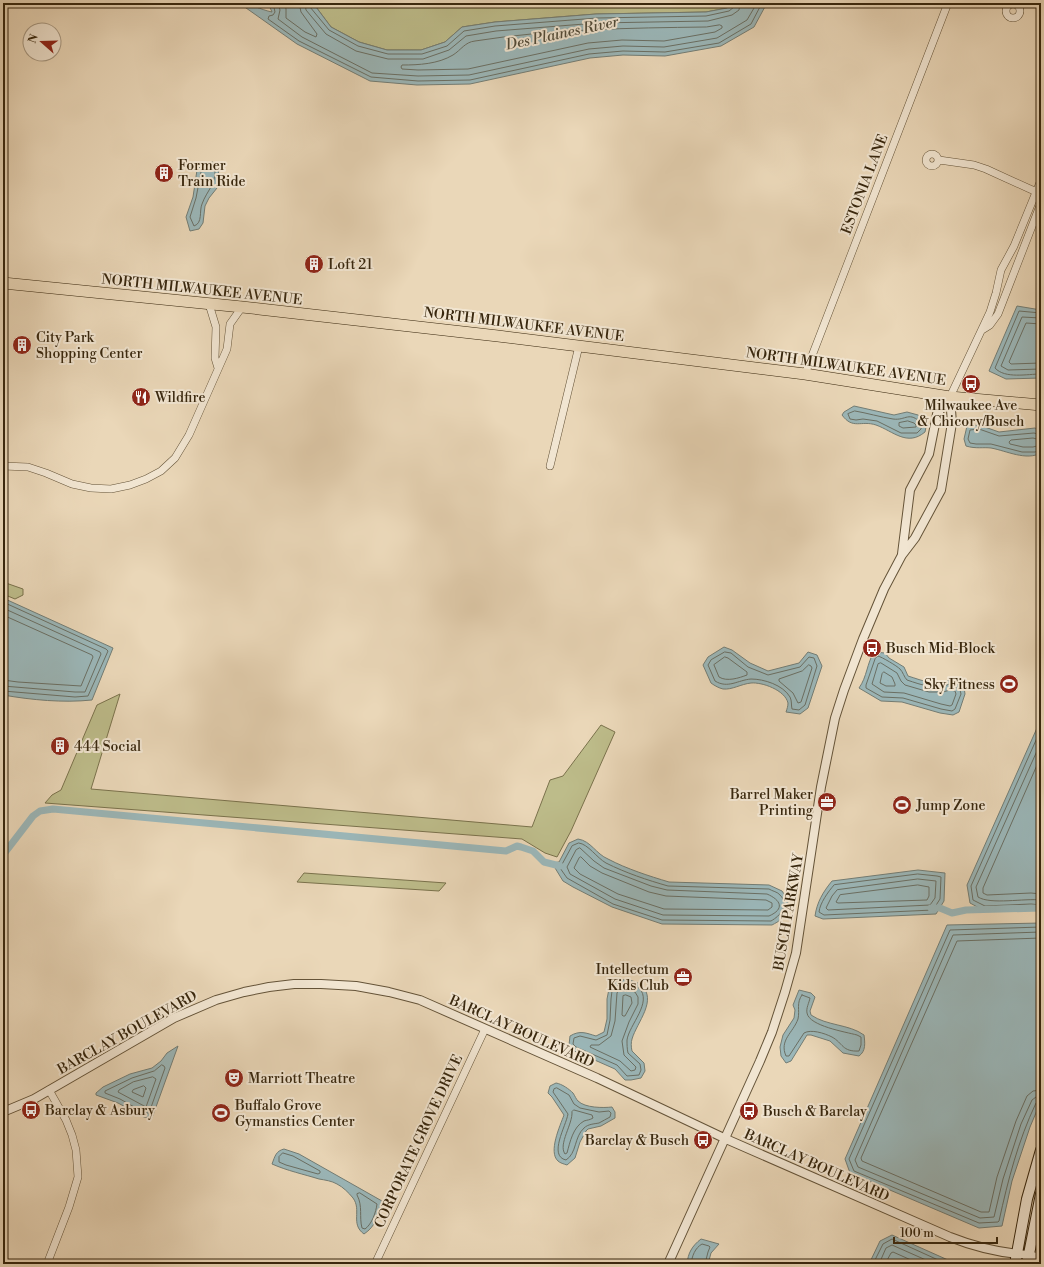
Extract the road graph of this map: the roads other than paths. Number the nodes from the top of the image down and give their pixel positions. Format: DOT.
graph roads {
  1 [pos="948,3"];
  2 [pos="939,160"];
  3 [pos="1041,180"];
  4 [pos="1039,193"];
  5 [pos="1041,203"];
  6 [pos="998,281"];
  7 [pos="3,283"];
  8 [pos="1010,286"];
  9 [pos="209,304"];
  10 [pos="242,308"];
  11 [pos="980,332"];
  12 [pos="579,346"];
  13 [pos="218,368"];
  14 [pos="805,374"];
  15 [pos="950,397"];
  16 [pos="1041,406"];
  17 [pos="3,466"];
  18 [pos="550,466"];
  19 [pos="902,555"];
  20 [pos="485,1029"];
  21 [pos="49,1090"];
  22 [pos="3,1112"];
  23 [pos="726,1139"];
  24 [pos="1041,1150"];
  25 [pos="1041,1194"];
  26 [pos="1041,1257"];
  27 [pos="1015,1259"];
  28 [pos="1027,1260"];
  29 [pos="47,1264"];
  30 [pos="376,1264"];
  31 [pos="668,1264"];
  1 -- 14 [label="street, ESTONIA LANE"];
  2 -- 4 [label="street"];
  3 -- 4 [label="street"];
  4 -- 6 [label="street"];
  5 -- 8 [label="street"];
  6 -- 8 [label="street"];
  6 -- 11 [label="street"];
  7 -- 9 [label="main road, NORTH MILWAUKEE AVENUE"];
  8 -- 11 [label="street"];
  9 -- 10 [label="main road, NORTH MILWAUKEE AVENUE"];
  9 -- 13 [label="street"];
  10 -- 12 [label="main road, NORTH MILWAUKEE AVENUE"];
  10 -- 13 [label="street"];
  11 -- 15 [label="street"];
  12 -- 14 [label="main road, NORTH MILWAUKEE AVENUE"];
  12 -- 18 [label="street"];
  13 -- 17 [label="street"];
  14 -- 15 [label="main road, NORTH MILWAUKEE AVENUE"];
  15 -- 16 [label="main road, NORTH MILWAUKEE AVENUE"];
  15 -- 19 [label="street, BUSCH PARKWAY"];
  15 -- 19 [label="street, BUSCH PARKWAY"];
  19 -- 23 [label="street, BUSCH PARKWAY"];
  20 -- 21 [label="street, BARCLAY BOULEVARD"];
  20 -- 23 [label="street, BARCLAY BOULEVARD"];
  20 -- 30 [label="street, CORPORATE GROVE DRIVE"];
  21 -- 22 [label="street, BARCLAY BOULEVARD"];
  21 -- 29 [label="street"];
  23 -- 27 [label="street, BARCLAY BOULEVARD"];
  23 -- 31 [label="street, BUSCH PARKWAY"];
  24 -- 27 [label="main road"];
  25 -- 28 [label="main road"];
  26 -- 28 [label="street"];
  27 -- 28 [label="street, BARCLAY BOULEVARD"];
}
